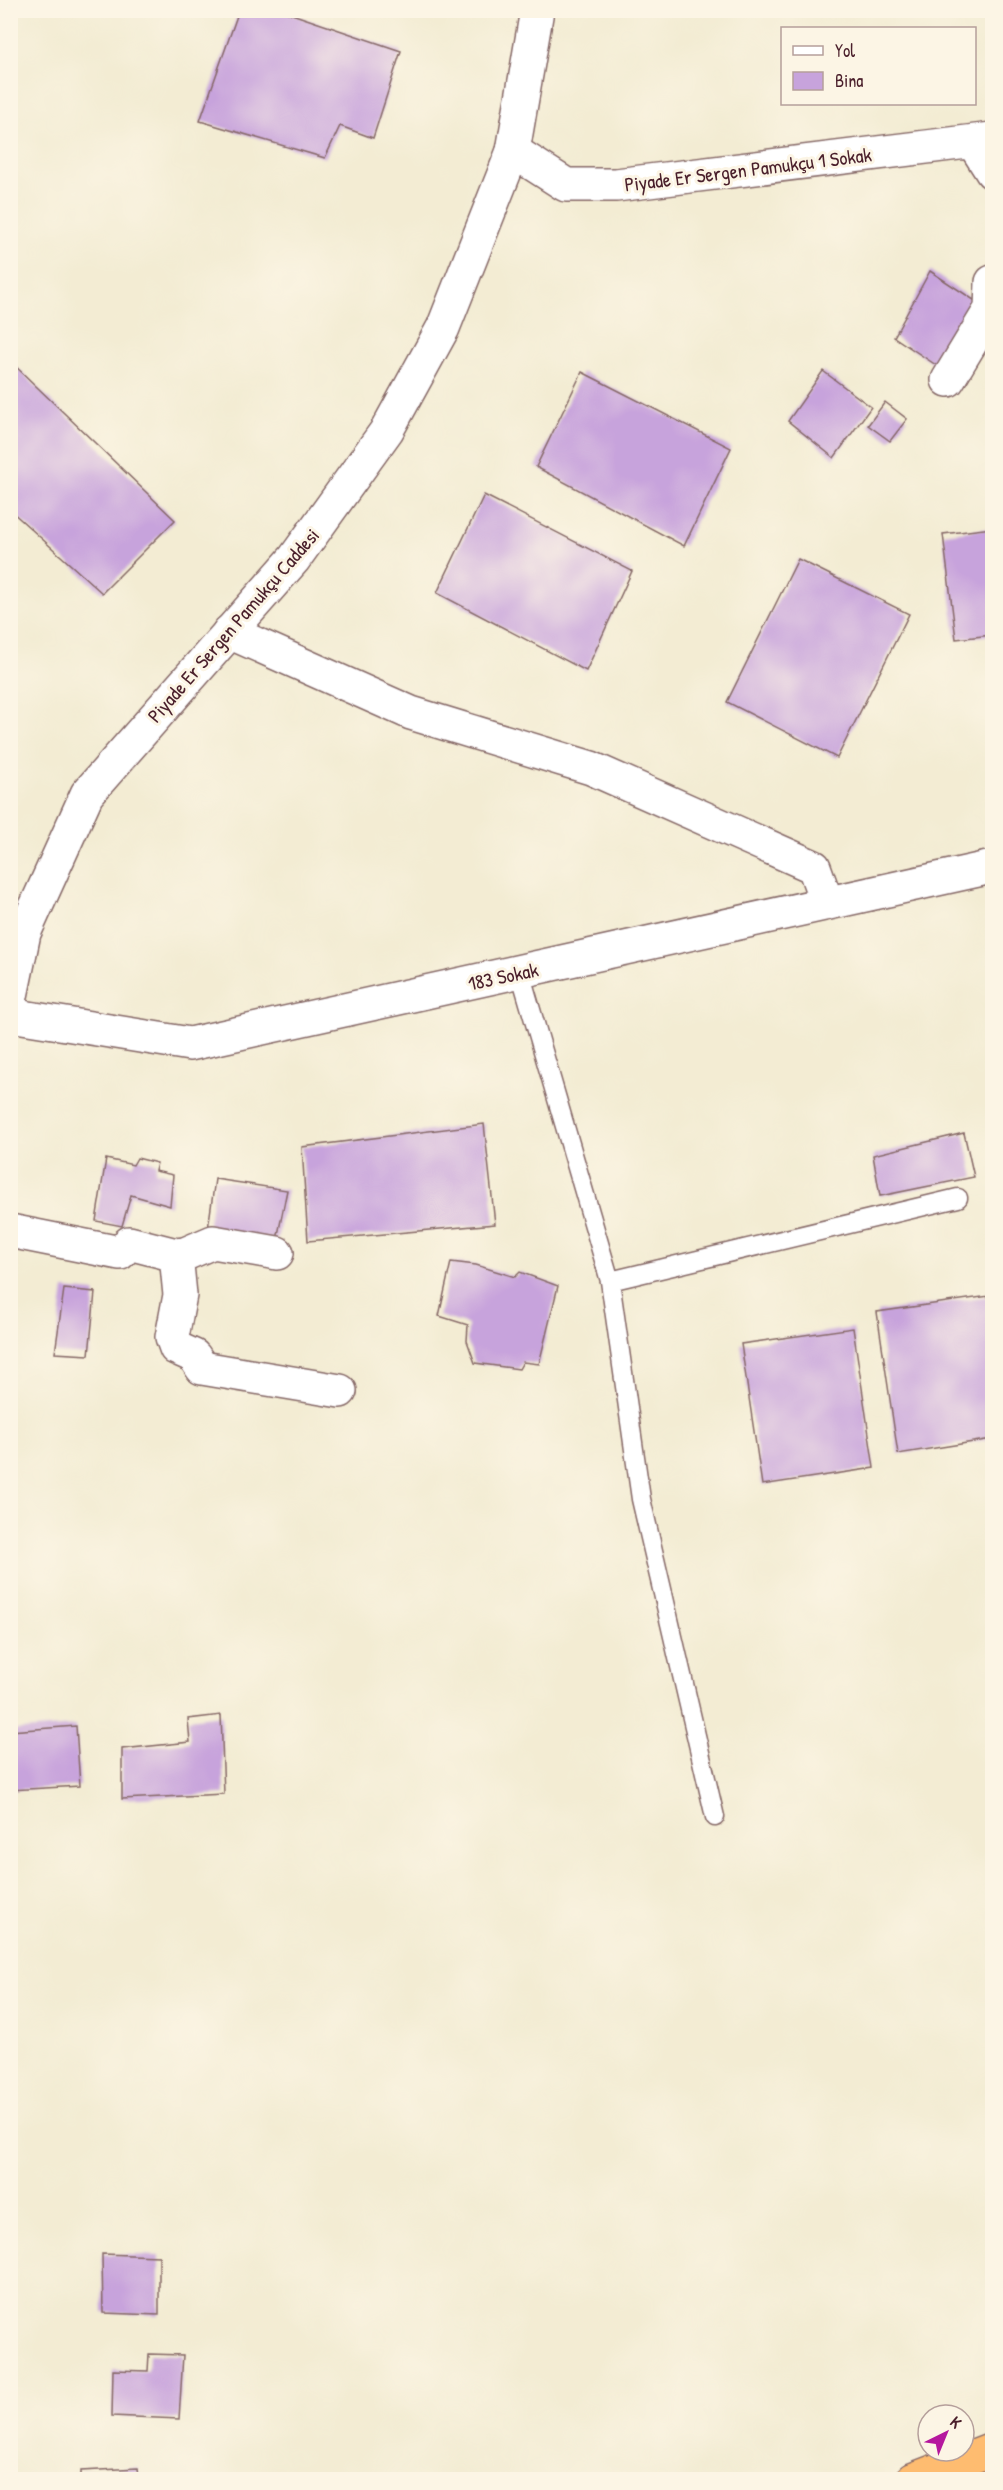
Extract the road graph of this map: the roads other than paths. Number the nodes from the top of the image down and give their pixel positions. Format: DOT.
graph roads {
  1 [pos="537,10"];
  2 [pos="983,141"];
  3 [pos="513,151"];
  4 [pos="993,172"];
  5 [pos="992,294"];
  6 [pos="948,380"];
  7 [pos="229,632"];
  8 [pos="993,867"];
  9 [pos="826,903"];
  10 [pos="520,972"];
  11 [pos="10,1001"];
  12 [pos="10,1016"];
  13 [pos="958,1198"];
  14 [pos="10,1231"];
  15 [pos="277,1253"];
  16 [pos="176,1255"];
  17 [pos="610,1281"];
  18 [pos="340,1391"];
  19 [pos="715,1817"];
  20 [pos="993,2449"];
  21 [pos="912,2480"];
  1 -- 3 [label="street, Piyade Er Sergen Pamukçu Caddesi"];
  2 -- 3 [label="street, Piyade Er Sergen Pamukçu 1 Sokak"];
  2 -- 4 [label="street"];
  3 -- 7 [label="street, Piyade Er Sergen Pamukçu Caddesi"];
  5 -- 6 [label="street"];
  7 -- 9 [label="street"];
  7 -- 11 [label="street, Piyade Er Sergen Pamukçu Caddesi"];
  8 -- 9 [label="street, 183 Sokak"];
  9 -- 10 [label="street, 183 Sokak"];
  10 -- 12 [label="street, 183 Sokak"];
  10 -- 17 [label="lane"];
  13 -- 17 [label="lane"];
  14 -- 16 [label="street"];
  15 -- 16 [label="street"];
  16 -- 18 [label="street"];
  17 -- 19 [label="lane"];
  20 -- 21 [label="highway"];
}
